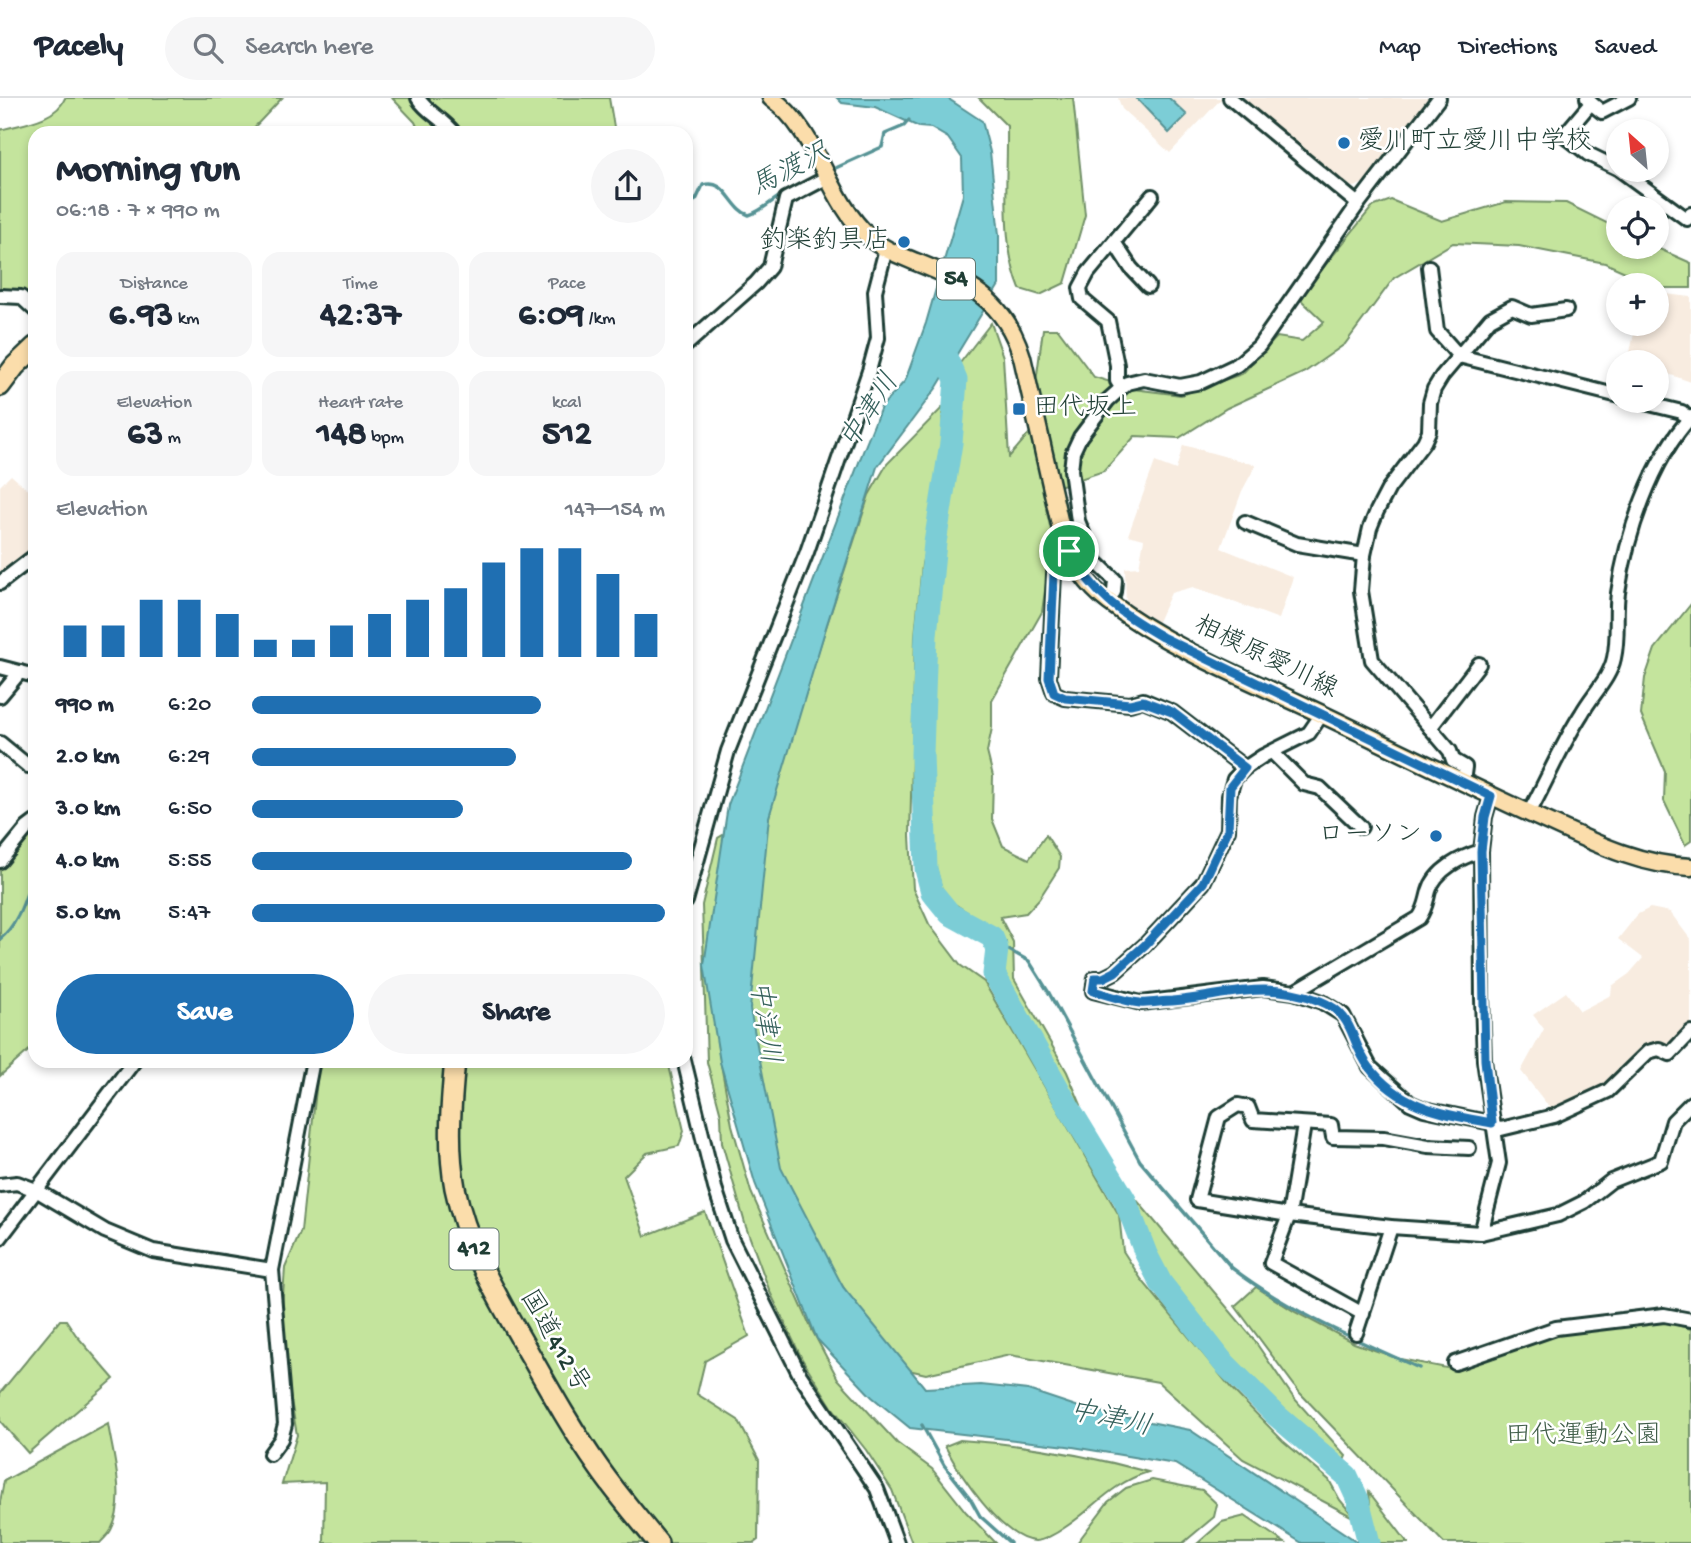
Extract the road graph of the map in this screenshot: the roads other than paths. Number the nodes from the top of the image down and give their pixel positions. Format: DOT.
graph roads {
  1 [pos="418,98"];
  2 [pos="771,98"];
  3 [pos="1230,98"];
  4 [pos="1439,98"];
  5 [pos="1629,98"];
  6 [pos="1589,100"];
  7 [pos="448,126"];
  8 [pos="1606,163"];
  9 [pos="828,177"];
  10 [pos="1637,182"];
  11 [pos="1152,196"];
  12 [pos="1358,204"];
  13 [pos="1691,214"];
  14 [pos="1114,242"];
  15 [pos="886,249"];
  16 [pos="1429,267"];
  17 [pos="1148,286"];
  18 [pos="0,296"];
  19 [pos="28,304"];
  20 [pos="1566,310"];
  21 [pos="693,339"];
  22 [pos="28,354"];
  23 [pos="1460,356"];
  24 [pos="0,386"];
  25 [pos="1121,387"];
  26 [pos="1606,393"];
  27 [pos="1669,409"];
  28 [pos="1689,419"];
  29 [pos="1245,522"];
  30 [pos="1069,551"];
  31 [pos="1364,555"];
  32 [pos="28,561"];
  33 [pos="0,583"];
  34 [pos="1106,601"];
  35 [pos="1479,664"];
  36 [pos="0,667"];
  37 [pos="20,672"];
  38 [pos="28,674"];
  39 [pos="0,696"];
  40 [pos="1322,714"];
  41 [pos="1430,728"];
  42 [pos="0,743"];
  43 [pos="1272,752"];
  44 [pos="27,766"];
  45 [pos="1245,768"];
  46 [pos="1463,782"];
  47 [pos="1491,796"];
  48 [pos="1530,813"];
  49 [pos="28,827"];
  50 [pos="1361,827"];
  51 [pos="1481,851"];
  52 [pos="0,862"];
  53 [pos="1691,867"];
  54 [pos="693,876"];
  55 [pos="1294,992"];
  56 [pos="1691,1032"];
  57 [pos="129,1068"];
  58 [pos="311,1068"];
  59 [pos="454,1068"];
  60 [pos="686,1068"];
  61 [pos="1691,1103"];
  62 [pos="1304,1125"];
  63 [pos="1494,1125"];
  64 [pos="1469,1148"];
  65 [pos="0,1185"];
  66 [pos="36,1190"];
  67 [pos="1289,1215"];
  68 [pos="1391,1227"];
  69 [pos="1481,1233"];
  70 [pos="0,1238"];
  71 [pos="272,1270"];
  72 [pos="1363,1314"];
  73 [pos="1689,1317"];
  74 [pos="1356,1333"];
  75 [pos="1455,1363"];
  76 [pos="270,1454"];
  77 [pos="658,1543"];
  78 [pos="897,1543"];
  1 -- 7 [label="street"];
  2 -- 9 [label="main road, 54"];
  3 -- 12 [label="street"];
  4 -- 12 [label="street"];
  5 -- 6 [label="street"];
  6 -- 8 [label="street"];
  9 -- 15 [label="main road, 54"];
  9 -- 21 [label="street"];
  10 -- 13 [label="street"];
  11 -- 14 [label="street"];
  12 -- 25 [label="street"];
  14 -- 17 [label="street"];
  14 -- 25 [label="street"];
  15 -- 30 [label="main road, 相模原愛川線 / 54"];
  15 -- 54 [label="street"];
  16 -- 23 [label="street"];
  18 -- 19 [label="street"];
  20 -- 23 [label="street"];
  22 -- 24 [label="highway"];
  23 -- 26 [label="street"];
  23 -- 31 [label="street"];
  25 -- 34 [label="street"];
  27 -- 28 [label="street"];
  28 -- 48 [label="street"];
  29 -- 31 [label="street"];
  30 -- 34 [label="main road, 相模原愛川線 / 54"];
  30 -- 45 [label="street"];
  31 -- 41 [label="street"];
  32 -- 33 [label="street"];
  34 -- 40 [label="main road, 相模原愛川線 / 54"];
  35 -- 41 [label="street"];
  36 -- 37 [label="street"];
  37 -- 38 [label="street"];
  37 -- 39 [label="street"];
  40 -- 43 [label="street"];
  40 -- 46 [label="main road, 相模原愛川線 / 54"];
  41 -- 46 [label="street"];
  42 -- 44 [label="street"];
  43 -- 45 [label="street"];
  43 -- 50 [label="street"];
  45 -- 55 [label="street"];
  46 -- 47 [label="main road, 相模原愛川線 / 54"];
  47 -- 48 [label="main road, 相模原愛川線 / 54"];
  47 -- 51 [label="street"];
  48 -- 53 [label="main road, 相模原愛川線 / 54"];
  49 -- 52 [label="street"];
  51 -- 55 [label="street"];
  51 -- 63 [label="street"];
  55 -- 63 [label="street"];
  56 -- 63 [label="street"];
  57 -- 66 [label="street"];
  58 -- 71 [label="street"];
  59 -- 77 [label="highway, 国道412号 / 412"];
  60 -- 78 [label="street"];
  61 -- 69 [label="street"];
  62 -- 64 [label="street"];
  62 -- 67 [label="street"];
  62 -- 67 [label="street"];
  63 -- 69 [label="street"];
  65 -- 66 [label="street"];
  66 -- 70 [label="street"];
  66 -- 71 [label="street"];
  67 -- 68 [label="street"];
  67 -- 72 [label="street"];
  68 -- 69 [label="street"];
  68 -- 72 [label="street"];
  71 -- 76 [label="street"];
  72 -- 74 [label="street"];
  73 -- 75 [label="street"];
}
